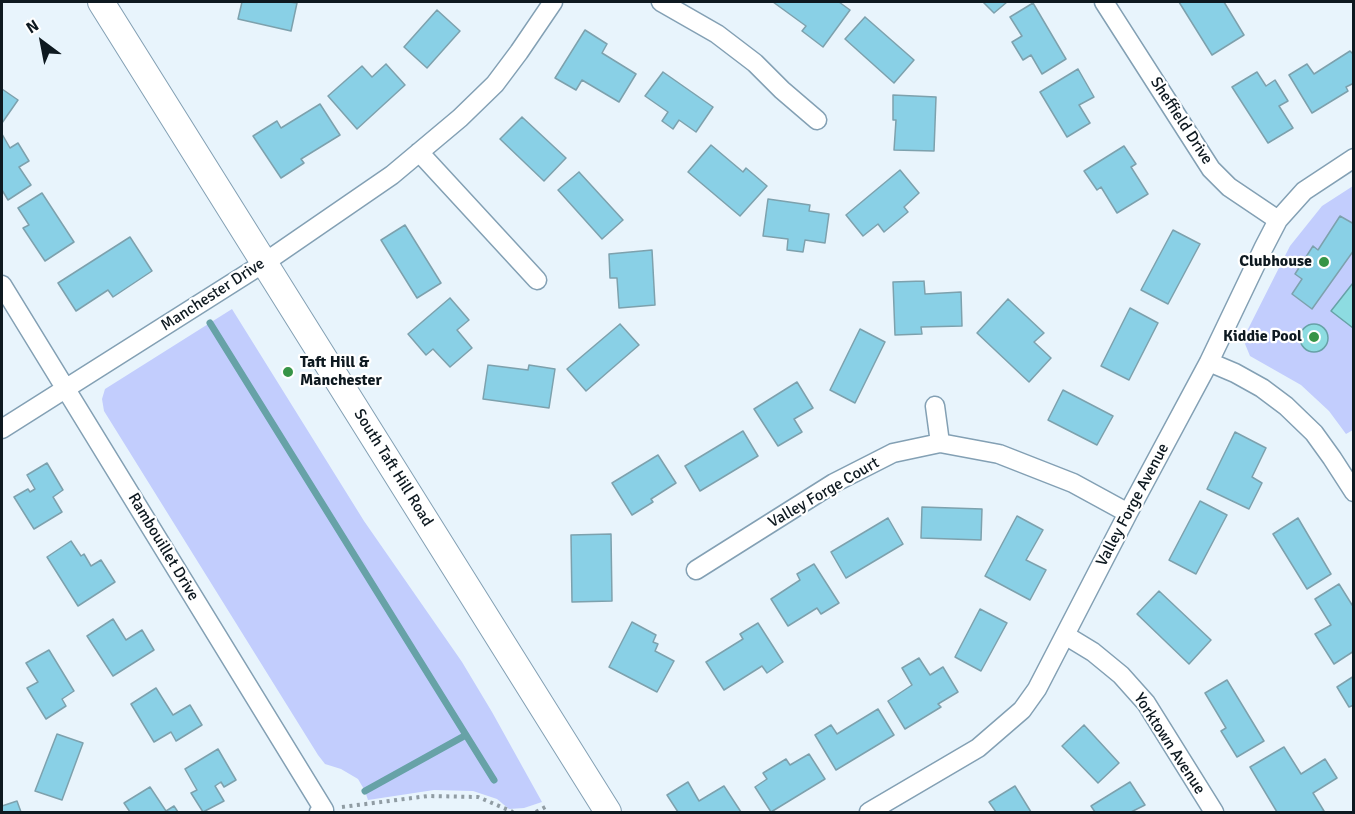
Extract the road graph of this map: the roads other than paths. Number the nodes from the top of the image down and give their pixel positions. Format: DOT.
graph roads {
  1 [pos="101,2"];
  2 [pos="552,2"];
  3 [pos="661,2"];
  4 [pos="1104,2"];
  5 [pos="816,120"];
  6 [pos="419,153"];
  7 [pos="1353,158"];
  8 [pos="1278,220"];
  9 [pos="264,263"];
  10 [pos="537,280"];
  11 [pos="2,285"];
  12 [pos="1209,362"];
  13 [pos="66,389"];
  14 [pos="935,406"];
  15 [pos="2,429"];
  16 [pos="940,443"];
  17 [pos="1353,492"];
  18 [pos="1128,513"];
  19 [pos="696,570"];
  20 [pos="1065,635"];
  21 [pos="321,811"];
  22 [pos="608,813"];
  23 [pos="869,813"];
  24 [pos="1214,813"];
  1 -- 9 [label="main road, South Taft Hill Road"];
  2 -- 6 [label="street, Manchester Drive"];
  3 -- 5 [label="street"];
  4 -- 8 [label="street, Sheffield Drive"];
  6 -- 9 [label="street, Manchester Drive"];
  6 -- 10 [label="street"];
  7 -- 8 [label="street, Valley Forge Avenue"];
  8 -- 12 [label="street, Valley Forge Avenue"];
  9 -- 13 [label="street, Manchester Drive"];
  9 -- 22 [label="main road, South Taft Hill Road"];
  11 -- 13 [label="street, Rambouillet Drive"];
  12 -- 17 [label="street"];
  12 -- 18 [label="street, Valley Forge Avenue"];
  13 -- 15 [label="street, Manchester Drive"];
  13 -- 21 [label="street, Rambouillet Drive"];
  14 -- 16 [label="street"];
  16 -- 18 [label="street, Valley Forge Court"];
  16 -- 19 [label="street, Valley Forge Court"];
  18 -- 20 [label="street, Valley Forge Avenue"];
  20 -- 23 [label="street, Valley Forge Avenue"];
  20 -- 24 [label="street, Yorktown Avenue"];
}
